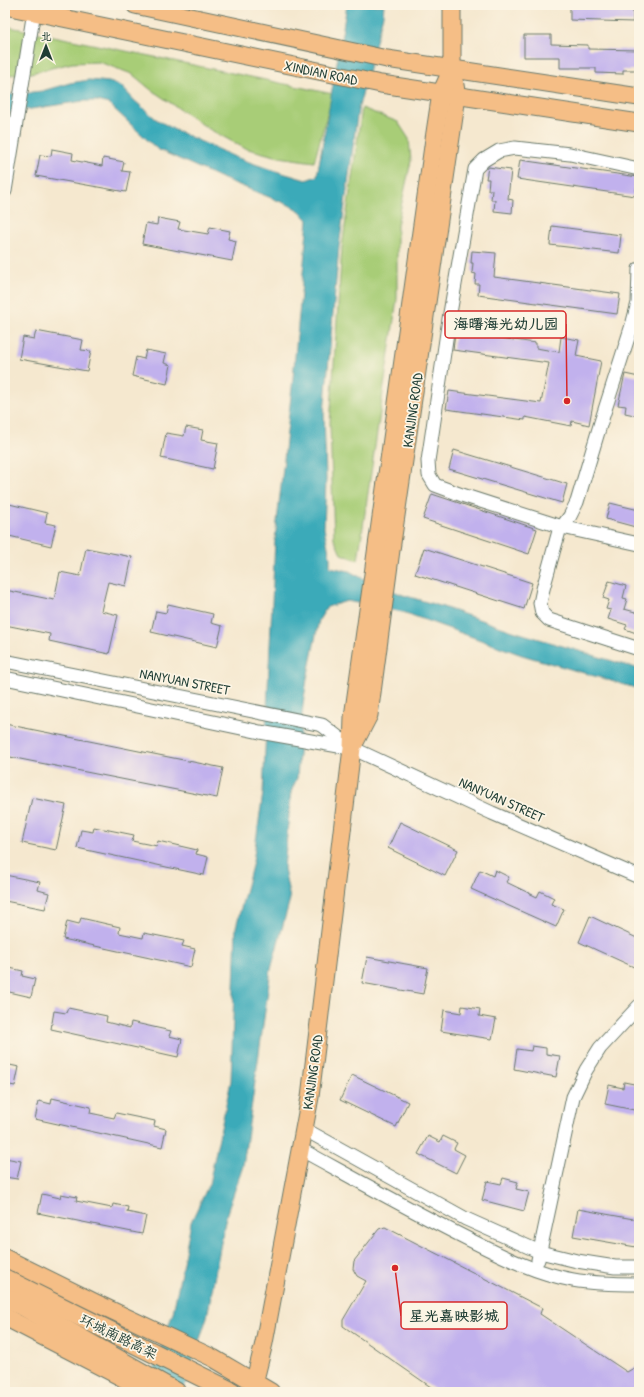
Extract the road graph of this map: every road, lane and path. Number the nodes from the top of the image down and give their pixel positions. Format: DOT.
graph roads {
  1 [pos="134,5"];
  2 [pos="452,5"];
  3 [pos="5,6"];
  4 [pos="35,8"];
  5 [pos="452,68"];
  6 [pos="449,94"];
  7 [pos="639,97"];
  8 [pos="639,123"];
  9 [pos="639,169"];
  10 [pos="5,191"];
  11 [pos="639,269"];
  12 [pos="638,292"];
  13 [pos="562,527"];
  14 [pos="639,544"];
  15 [pos="639,649"];
  16 [pos="5,662"];
  17 [pos="5,678"];
  18 [pos="352,748"];
  19 [pos="639,877"];
  20 [pos="639,1006"];
  21 [pos="304,1129"];
  22 [pos="300,1149"];
  23 [pos="540,1252"];
  24 [pos="5,1258"];
  25 [pos="639,1267"];
  26 [pos="536,1270"];
  27 [pos="5,1279"];
  28 [pos="639,1284"];
  29 [pos="5,1298"];
  30 [pos="5,1317"];
  31 [pos="254,1387"];
  32 [pos="148,1392"];
  33 [pos="176,1392"];
  34 [pos="232,1392"];
  35 [pos="271,1392"];
  1 -- 5 [label="main road, XINDIAN ROAD"];
  2 -- 5 [label="main road, KANJING ROAD"];
  3 -- 4 [label="main road, XINDIAN ROAD"];
  4 -- 6 [label="main road, XINDIAN ROAD"];
  4 -- 10 [label="street"];
  5 -- 6 [label="main road, KANJING ROAD"];
  5 -- 7 [label="main road, XINDIAN ROAD"];
  6 -- 8 [label="main road, XINDIAN ROAD"];
  6 -- 18 [label="main road, KANJING ROAD"];
  9 -- 13 [label="street"];
  11 -- 12 [label="street"];
  12 -- 13 [label="street"];
  13 -- 14 [label="street"];
  13 -- 15 [label="street"];
  16 -- 18 [label="street, NANYUAN STREET"];
  17 -- 18 [label="street, NANYUAN STREET"];
  18 -- 19 [label="street, NANYUAN STREET"];
  18 -- 21 [label="main road, KANJING ROAD"];
  20 -- 23 [label="street"];
  21 -- 22 [label="main road, KANJING ROAD"];
  21 -- 23 [label="street"];
  22 -- 26 [label="street"];
  22 -- 31 [label="main road, KANJING ROAD"];
  23 -- 25 [label="street"];
  23 -- 26 [label="street"];
  24 -- 31 [label="main road"];
  26 -- 28 [label="street"];
  27 -- 34 [label="highway, 环城南路高架"];
  29 -- 33 [label="highway, 环城南路高架"];
  30 -- 32 [label="main road"];
  31 -- 35 [label="main road"];
}
